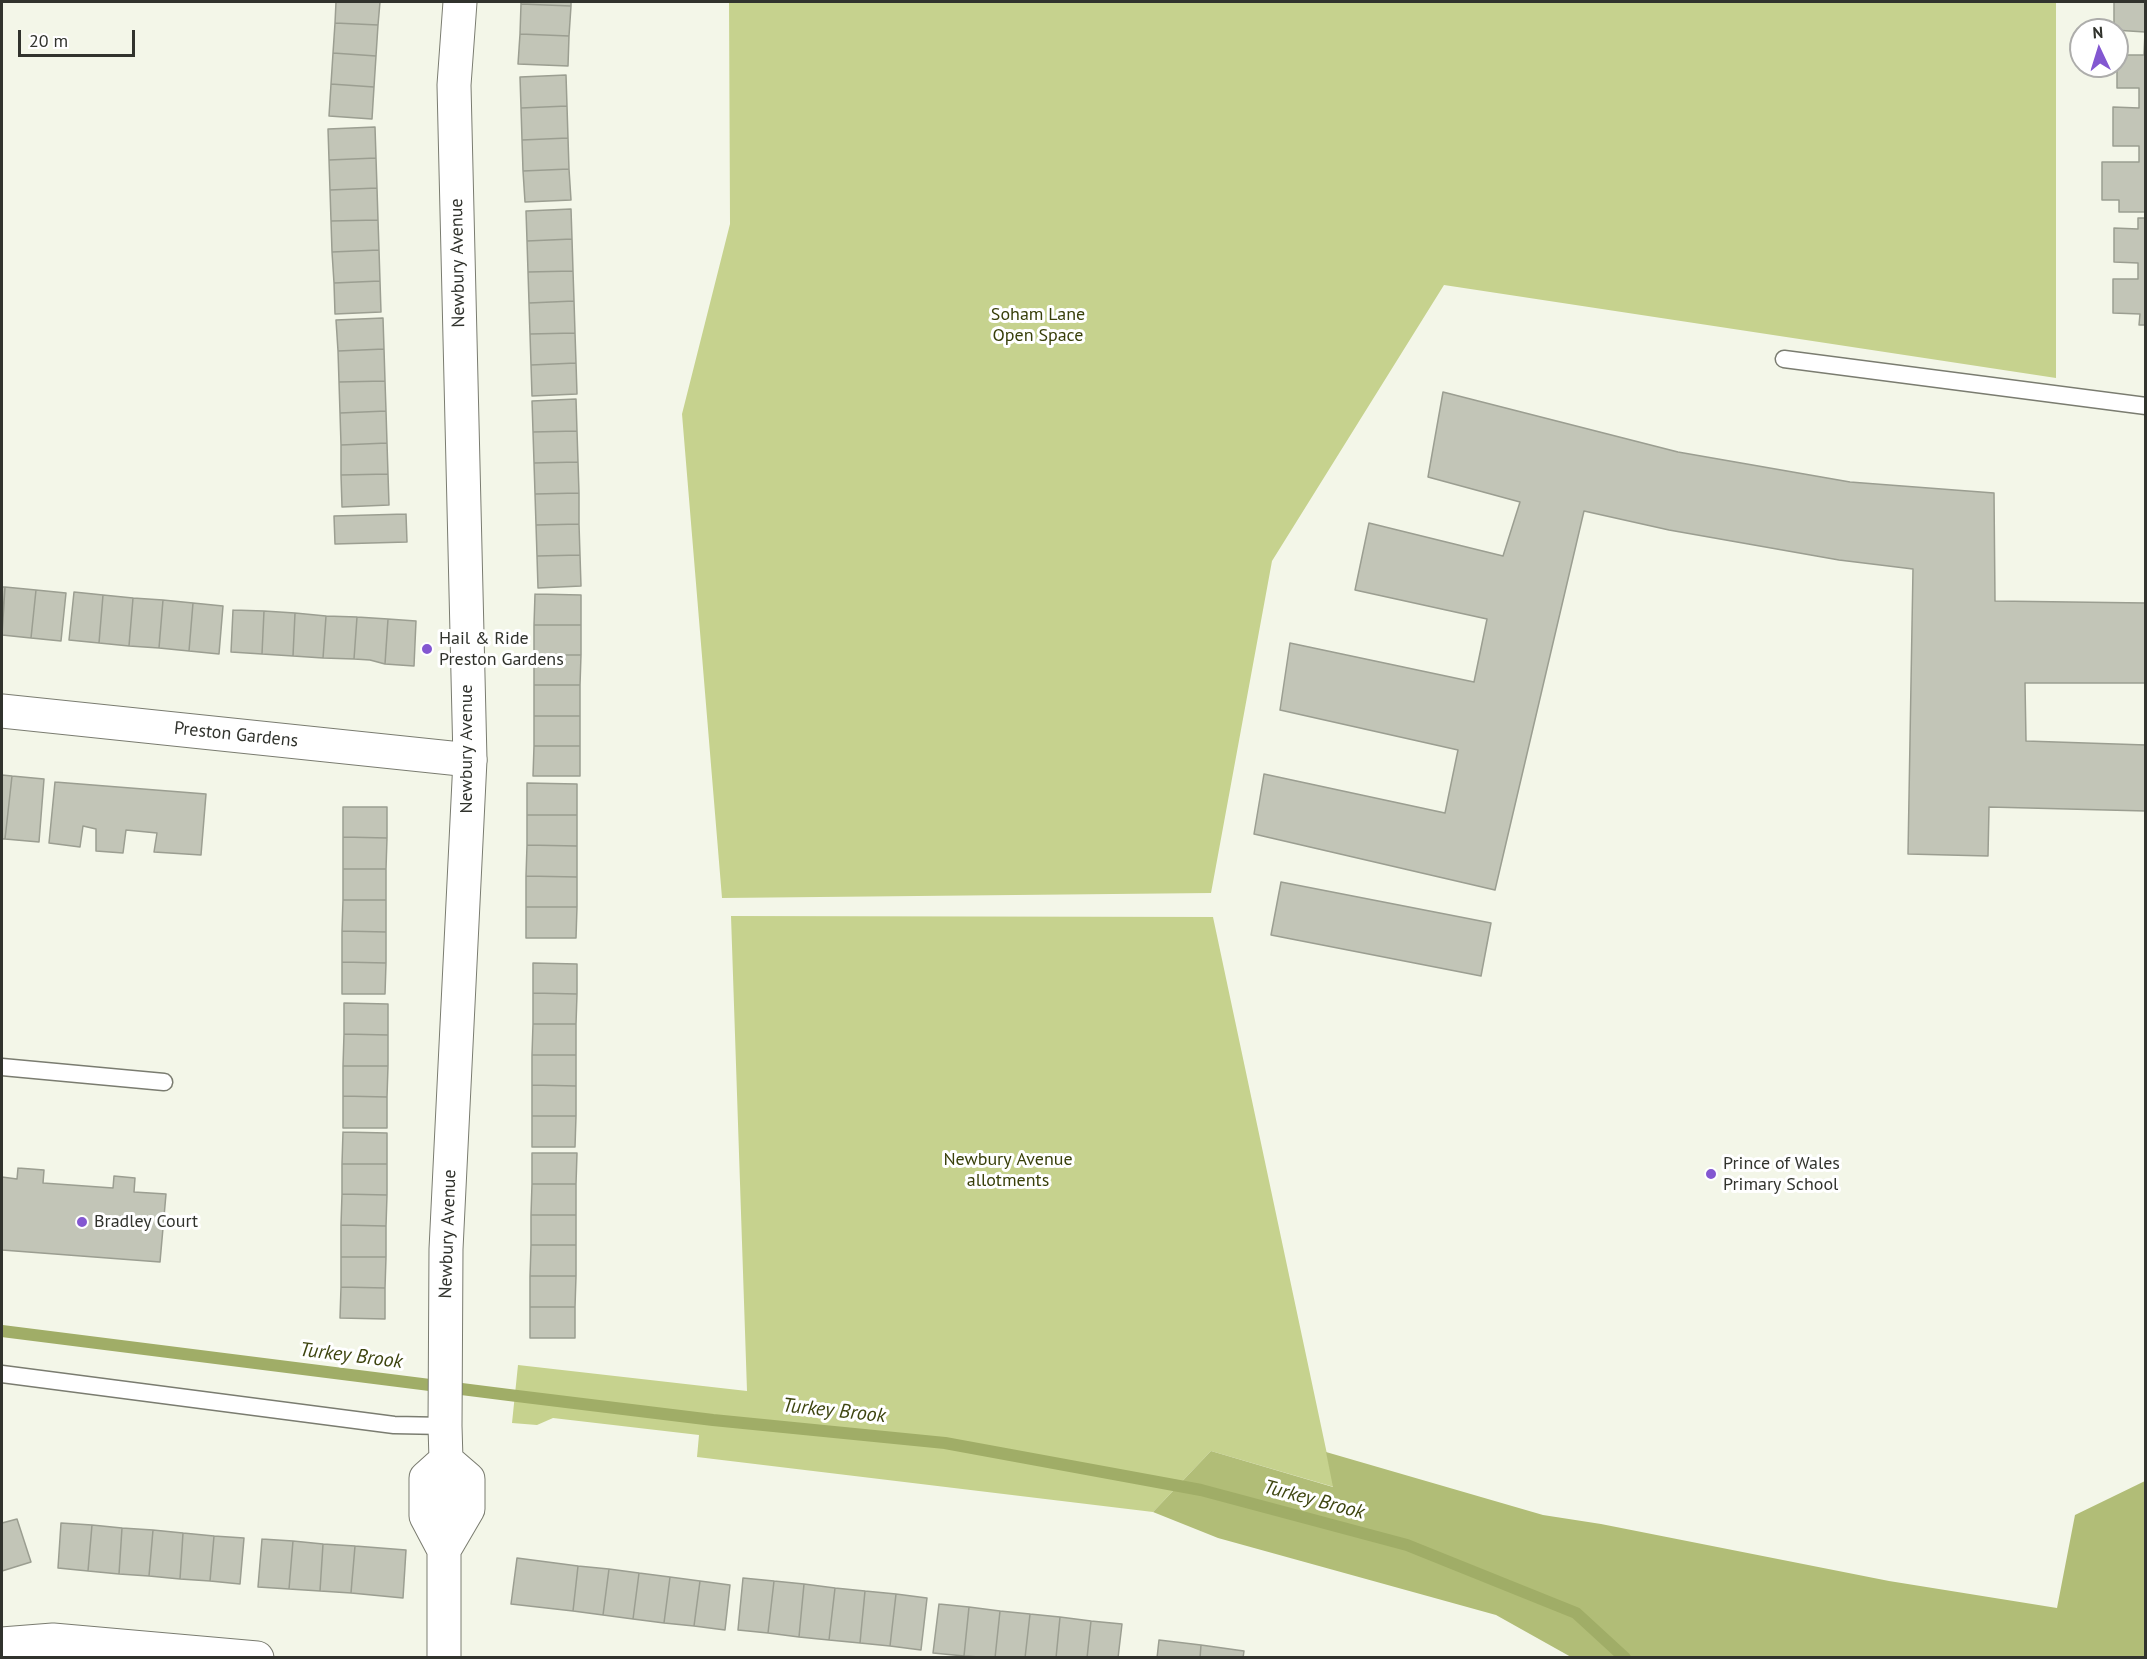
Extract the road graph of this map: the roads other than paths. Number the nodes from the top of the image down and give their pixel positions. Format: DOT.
graph roads {
  1 [pos="460,2"];
  2 [pos="1784,359"];
  3 [pos="2145,406"];
  4 [pos="2,711"];
  5 [pos="470,760"];
  6 [pos="2,1066"];
  7 [pos="164,1082"];
  8 [pos="2,1374"];
  9 [pos="445,1426"];
  10 [pos="2,1644"];
  11 [pos="257,1658"];
  12 [pos="444,1658"];
  1 -- 5 [label="street, Newbury Avenue"];
  2 -- 3 [label="lane"];
  4 -- 5 [label="street, Preston Gardens"];
  5 -- 9 [label="street, Newbury Avenue"];
  6 -- 7 [label="lane"];
  8 -- 9 [label="lane"];
  9 -- 12 [label="street, Newbury Avenue"];
  10 -- 11 [label="street"];
}
